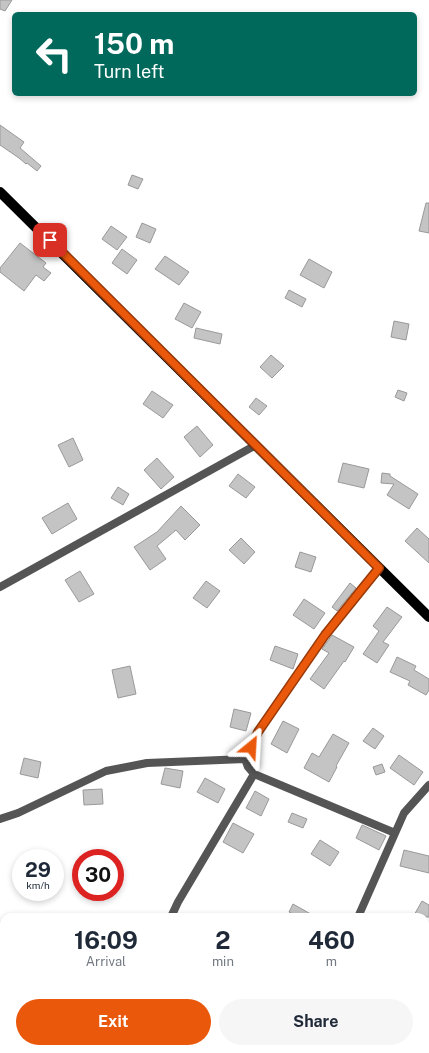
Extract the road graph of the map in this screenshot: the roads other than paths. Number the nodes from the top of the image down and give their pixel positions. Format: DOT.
graph roads {
  1 [pos="0,192"];
  2 [pos="256,446"];
  3 [pos="379,568"];
  4 [pos="0,587"];
  5 [pos="429,618"];
  6 [pos="245,759"];
  7 [pos="254,774"];
  8 [pos="429,784"];
  9 [pos="0,819"];
  10 [pos="395,833"];
  11 [pos="173,913"];
  12 [pos="360,913"];
  1 -- 2 [label="main road"];
  2 -- 3 [label="main road"];
  2 -- 4 [label="street"];
  3 -- 5 [label="main road"];
  3 -- 6 [label="street"];
  6 -- 7 [label="street"];
  6 -- 9 [label="street"];
  7 -- 10 [label="street"];
  7 -- 11 [label="street"];
  8 -- 10 [label="street"];
  10 -- 12 [label="street"];
}
